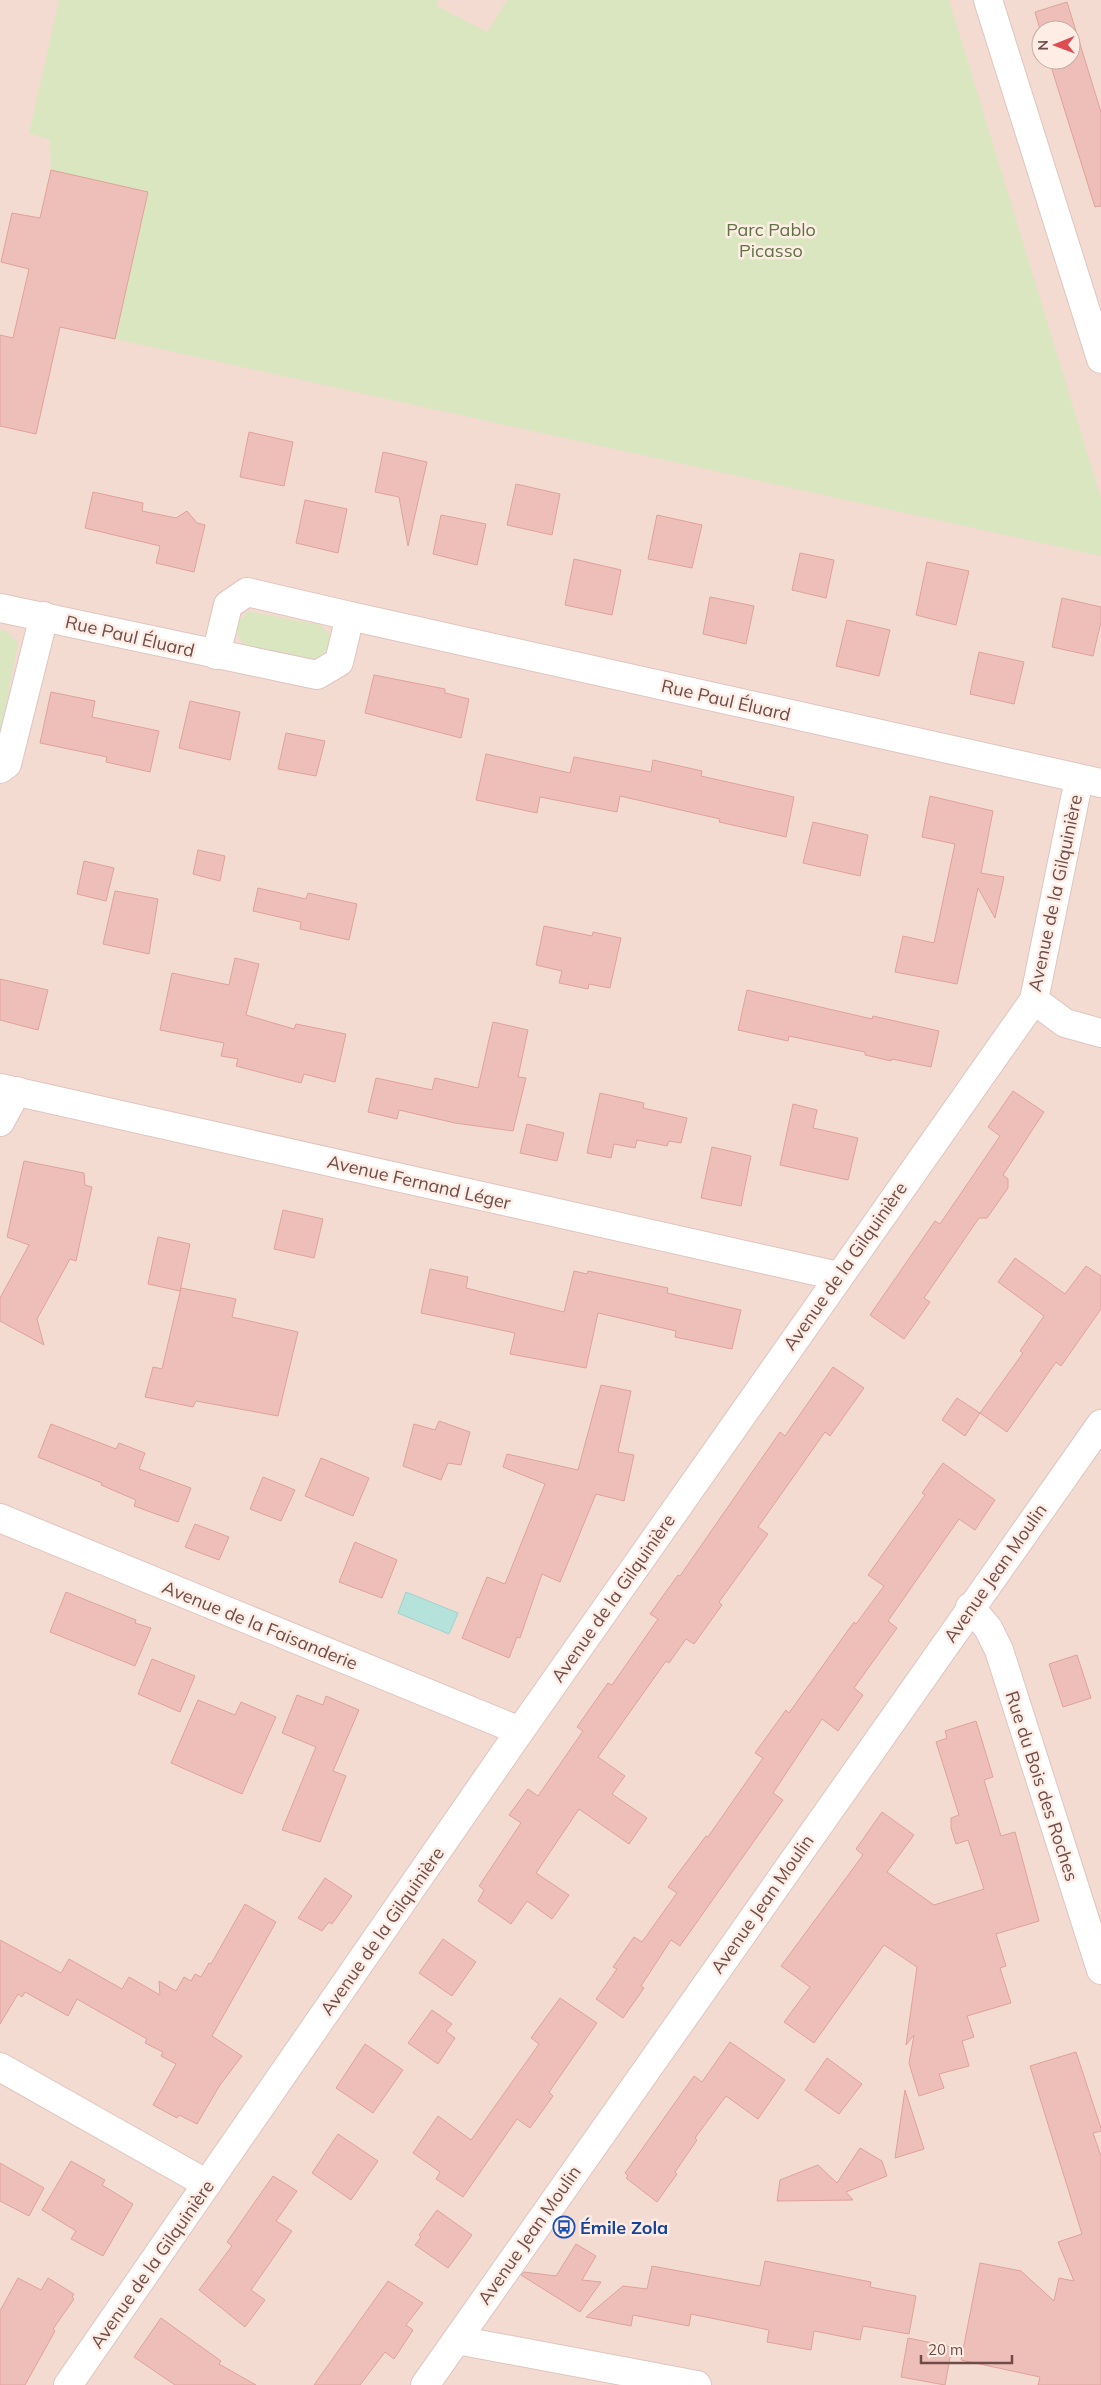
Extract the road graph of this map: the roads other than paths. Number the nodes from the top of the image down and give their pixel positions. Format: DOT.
graph roads {
  1 [pos="988,0"];
  2 [pos="1101,359"];
  3 [pos="0,608"];
  4 [pos="44,616"];
  5 [pos="350,616"];
  6 [pos="216,655"];
  7 [pos="0,769"];
  8 [pos="1090,781"];
  9 [pos="1034,1000"];
  10 [pos="1101,1033"];
  11 [pos="8,1090"];
  12 [pos="0,1122"];
  13 [pos="838,1276"];
  14 [pos="1101,1424"];
  15 [pos="0,1518"];
  16 [pos="970,1607"];
  17 [pos="520,1731"];
  18 [pos="1101,1970"];
  19 [pos="0,2068"];
  20 [pos="207,2184"];
  21 [pos="457,2340"];
  22 [pos="68,2385"];
  23 [pos="425,2385"];
  24 [pos="697,2385"];
  1 -- 2 [label="street"];
  3 -- 4 [label="street, Rue Paul Éluard"];
  4 -- 6 [label="street, Rue Paul Éluard"];
  4 -- 7 [label="street, Rue Paul Éluard"];
  5 -- 6 [label="street, Rue Paul Éluard"];
  5 -- 6 [label="street, Rue Paul Éluard"];
  5 -- 8 [label="street, Rue Paul Éluard"];
  8 -- 9 [label="street, Avenue de la Gilquinière"];
  9 -- 10 [label="street"];
  9 -- 13 [label="street, Avenue de la Gilquinière"];
  11 -- 12 [label="street"];
  11 -- 13 [label="street, Avenue Fernand Léger"];
  13 -- 17 [label="street, Avenue de la Gilquinière"];
  14 -- 16 [label="street, Avenue Jean Moulin"];
  15 -- 17 [label="street, Avenue de la Faisanderie"];
  16 -- 18 [label="street, Rue du Bois des Roches"];
  16 -- 21 [label="street, Avenue Jean Moulin"];
  17 -- 20 [label="street, Avenue de la Gilquinière"];
  19 -- 20 [label="street"];
  20 -- 22 [label="street, Avenue de la Gilquinière"];
  21 -- 23 [label="street, Avenue Jean Moulin"];
  21 -- 24 [label="street"];
}
